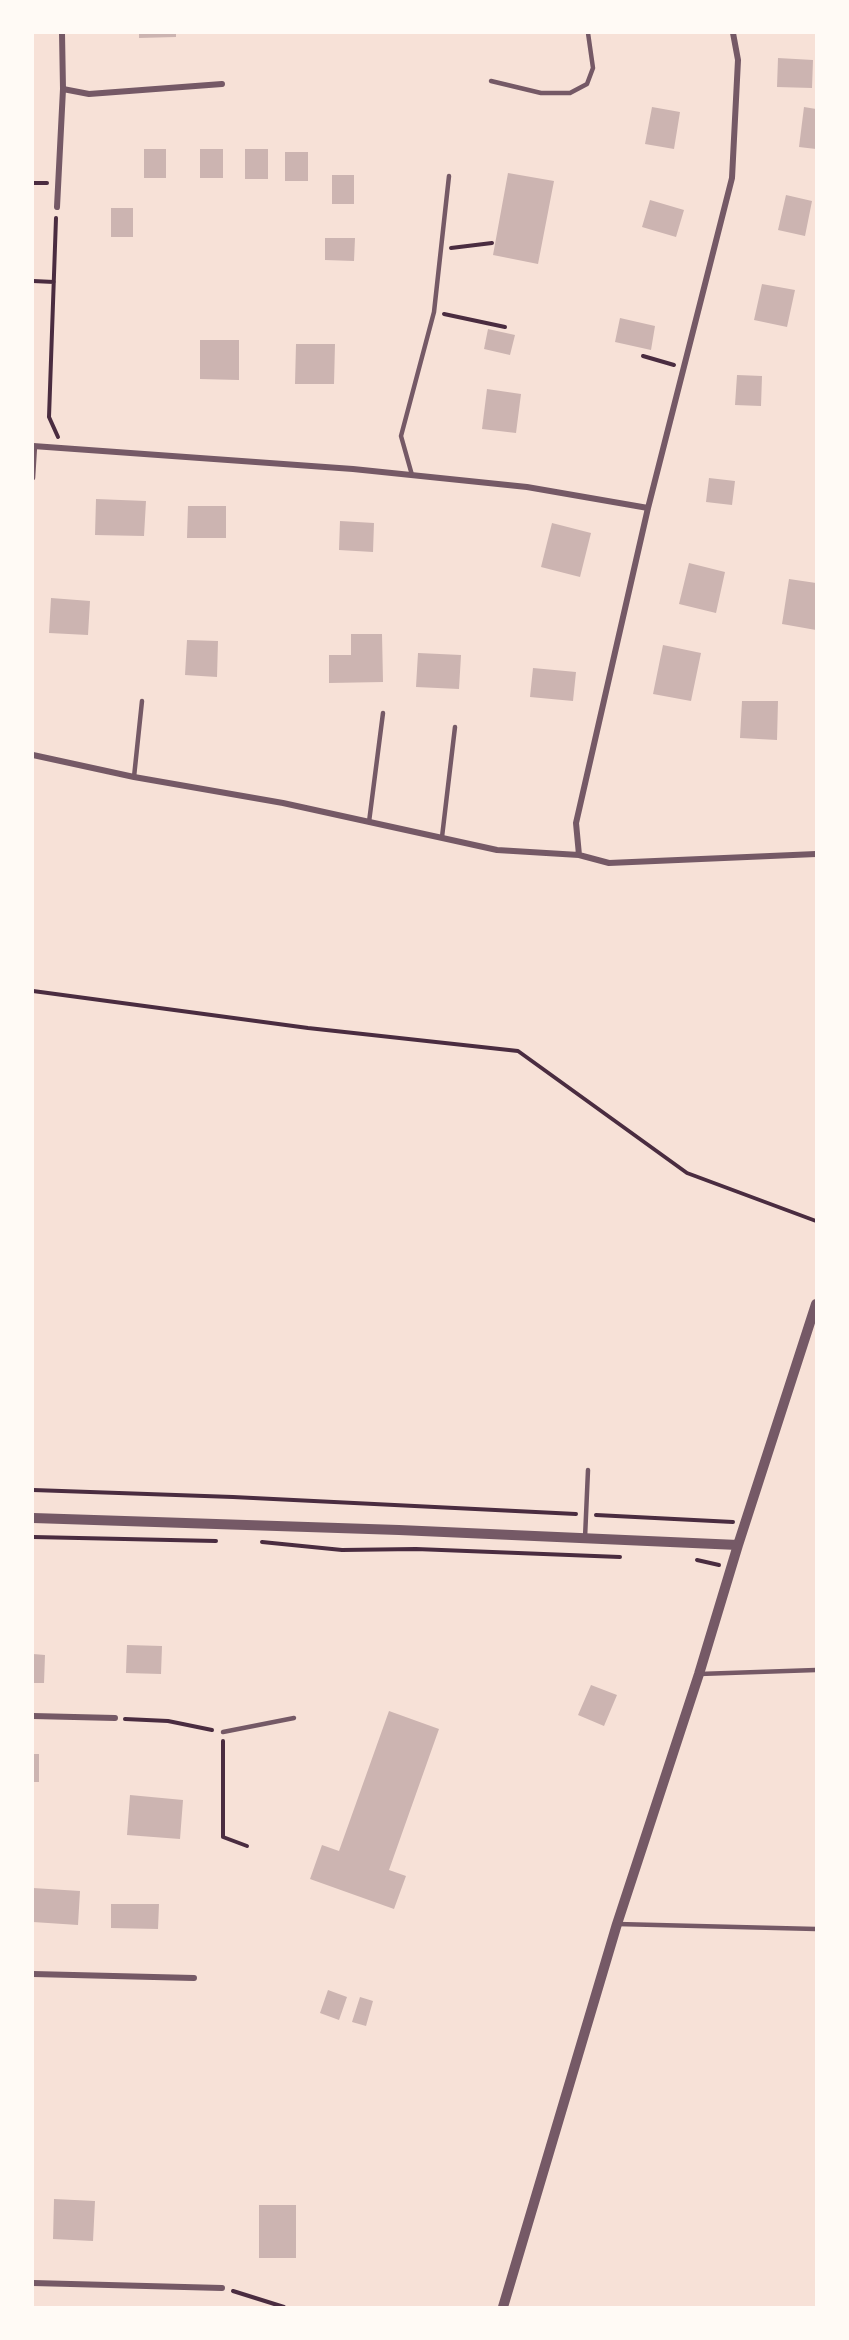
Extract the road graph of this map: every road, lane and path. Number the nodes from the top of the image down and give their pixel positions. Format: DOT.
graph roads {
  1 [pos="62,33"];
  2 [pos="588,33"];
  3 [pos="733,33"];
  4 [pos="491,81"];
  5 [pos="222,84"];
  6 [pos="63,89"];
  7 [pos="449,176"];
  8 [pos="57,207"];
  9 [pos="492,243"];
  10 [pos="441,249"];
  11 [pos="33,281"];
  12 [pos="54,282"];
  13 [pos="434,312"];
  14 [pos="505,327"];
  15 [pos="643,356"];
  16 [pos="684,369"];
  17 [pos="34,446"];
  18 [pos="63,448"];
  19 [pos="412,475"];
  20 [pos="33,478"];
  21 [pos="648,508"];
  22 [pos="142,700"];
  23 [pos="383,712"];
  24 [pos="455,727"];
  25 [pos="33,755"];
  26 [pos="134,777"];
  27 [pos="369,822"];
  28 [pos="442,837"];
  29 [pos="816,854"];
  30 [pos="579,855"];
  31 [pos="33,992"];
  32 [pos="816,1221"];
  33 [pos="816,1304"];
  34 [pos="588,1470"];
  35 [pos="33,1490"];
  36 [pos="576,1514"];
  37 [pos="595,1515"];
  38 [pos="33,1518"];
  39 [pos="701,1520"];
  40 [pos="746,1522"];
  41 [pos="700,1526"];
  42 [pos="33,1537"];
  43 [pos="585,1538"];
  44 [pos="223,1541"];
  45 [pos="257,1542"];
  46 [pos="738,1545"];
  47 [pos="627,1557"];
  48 [pos="686,1559"];
  49 [pos="731,1569"];
  50 [pos="816,1670"];
  51 [pos="699,1674"];
  52 [pos="33,1716"];
  53 [pos="294,1718"];
  54 [pos="115,1719"];
  55 [pos="223,1732"];
  56 [pos="247,1846"];
  57 [pos="617,1924"];
  58 [pos="816,1929"];
  59 [pos="33,1974"];
  60 [pos="194,1978"];
  61 [pos="33,2283"];
  62 [pos="222,2288"];
  63 [pos="284,2307"];
  64 [pos="503,2307"];
  1 -- 6 [label="street"];
  2 -- 4 [label="lane"];
  3 -- 16 [label="street"];
  5 -- 6 [label="street"];
  6 -- 8 [label="street"];
  7 -- 10 [label="lane"];
  8 -- 12 [label="path"];
  9 -- 10 [label="path"];
  10 -- 13 [label="lane"];
  11 -- 12 [label="path"];
  12 -- 18 [label="path"];
  13 -- 14 [label="path"];
  13 -- 19 [label="lane"];
  15 -- 16 [label="path"];
  16 -- 21 [label="street"];
  17 -- 18 [label="street"];
  17 -- 20 [label="lane"];
  18 -- 19 [label="street"];
  19 -- 21 [label="street"];
  21 -- 30 [label="street"];
  22 -- 26 [label="lane"];
  23 -- 27 [label="lane"];
  24 -- 28 [label="lane"];
  25 -- 26 [label="street"];
  26 -- 27 [label="street"];
  27 -- 28 [label="street"];
  28 -- 30 [label="street"];
  29 -- 30 [label="street"];
  31 -- 32 [label="path"];
  33 -- 40 [label="street"];
  34 -- 43 [label="lane"];
  35 -- 36 [label="path"];
  37 -- 39 [label="path"];
  38 -- 43 [label="street"];
  39 -- 40 [label="path"];
  39 -- 41 [label="path"];
  40 -- 46 [label="street"];
  42 -- 44 [label="path"];
  43 -- 46 [label="street"];
  45 -- 47 [label="path"];
  46 -- 49 [label="street"];
  48 -- 49 [label="path"];
  49 -- 51 [label="street"];
  50 -- 51 [label="lane"];
  51 -- 57 [label="street"];
  52 -- 54 [label="street"];
  53 -- 55 [label="lane"];
  54 -- 55 [label="path"];
  55 -- 56 [label="path"];
  57 -- 58 [label="lane"];
  57 -- 64 [label="street"];
  59 -- 60 [label="street"];
  61 -- 62 [label="street"];
  62 -- 63 [label="path"];
}
